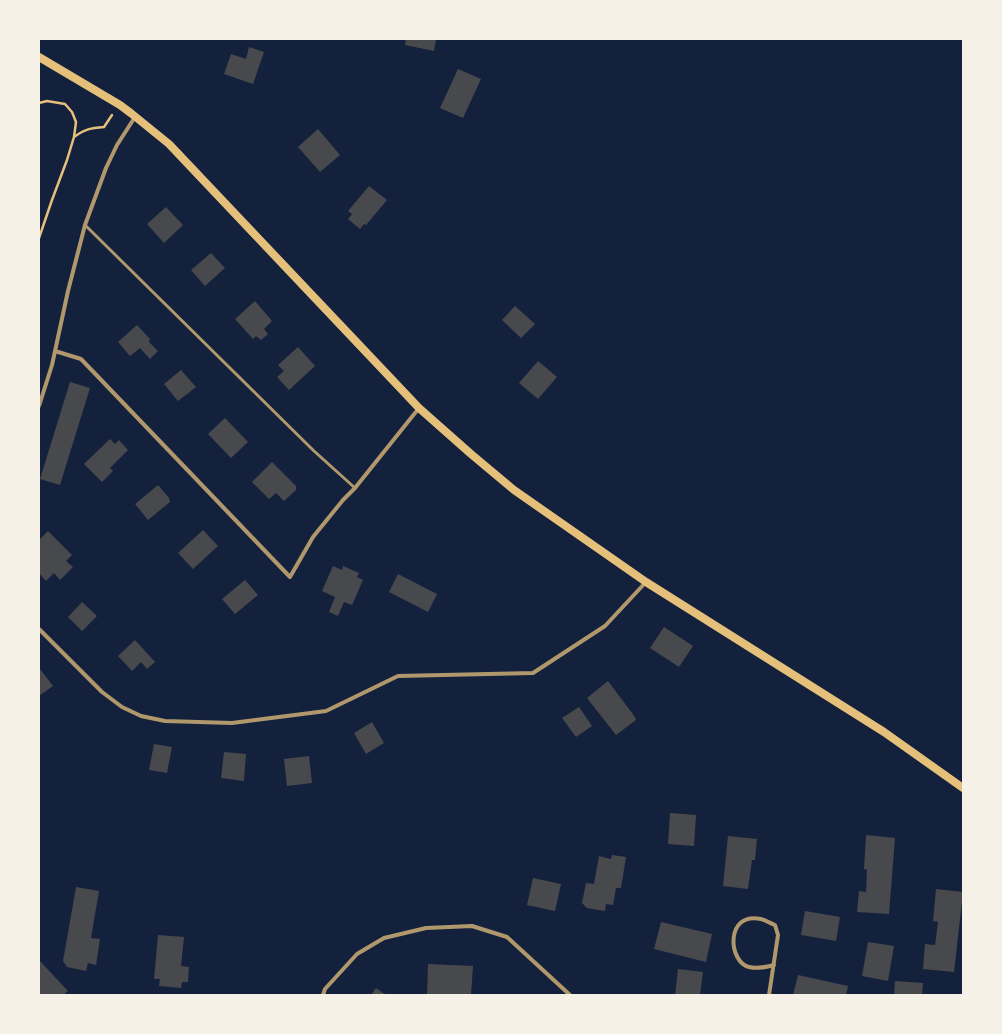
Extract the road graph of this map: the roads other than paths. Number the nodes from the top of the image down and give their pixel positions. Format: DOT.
graph roads {
  1 [pos="39,57"];
  2 [pos="136,116"];
  3 [pos="85,224"];
  4 [pos="56,351"];
  5 [pos="39,406"];
  6 [pos="419,408"];
  7 [pos="355,488"];
  8 [pos="646,582"];
  9 [pos="39,629"];
  10 [pos="963,788"];
  11 [pos="774,965"];
  12 [pos="323,995"];
  13 [pos="570,995"];
  14 [pos="769,995"];
  1 -- 2 [label="main road"];
  2 -- 3 [label="street"];
  2 -- 6 [label="main road"];
  3 -- 4 [label="street"];
  3 -- 7 [label="lane"];
  4 -- 5 [label="street"];
  4 -- 7 [label="street"];
  6 -- 7 [label="street"];
  6 -- 8 [label="main road"];
  8 -- 9 [label="street"];
  8 -- 10 [label="main road"];
  11 -- 11 [label="street"];
  11 -- 14 [label="street"];
  12 -- 13 [label="street"];
}
